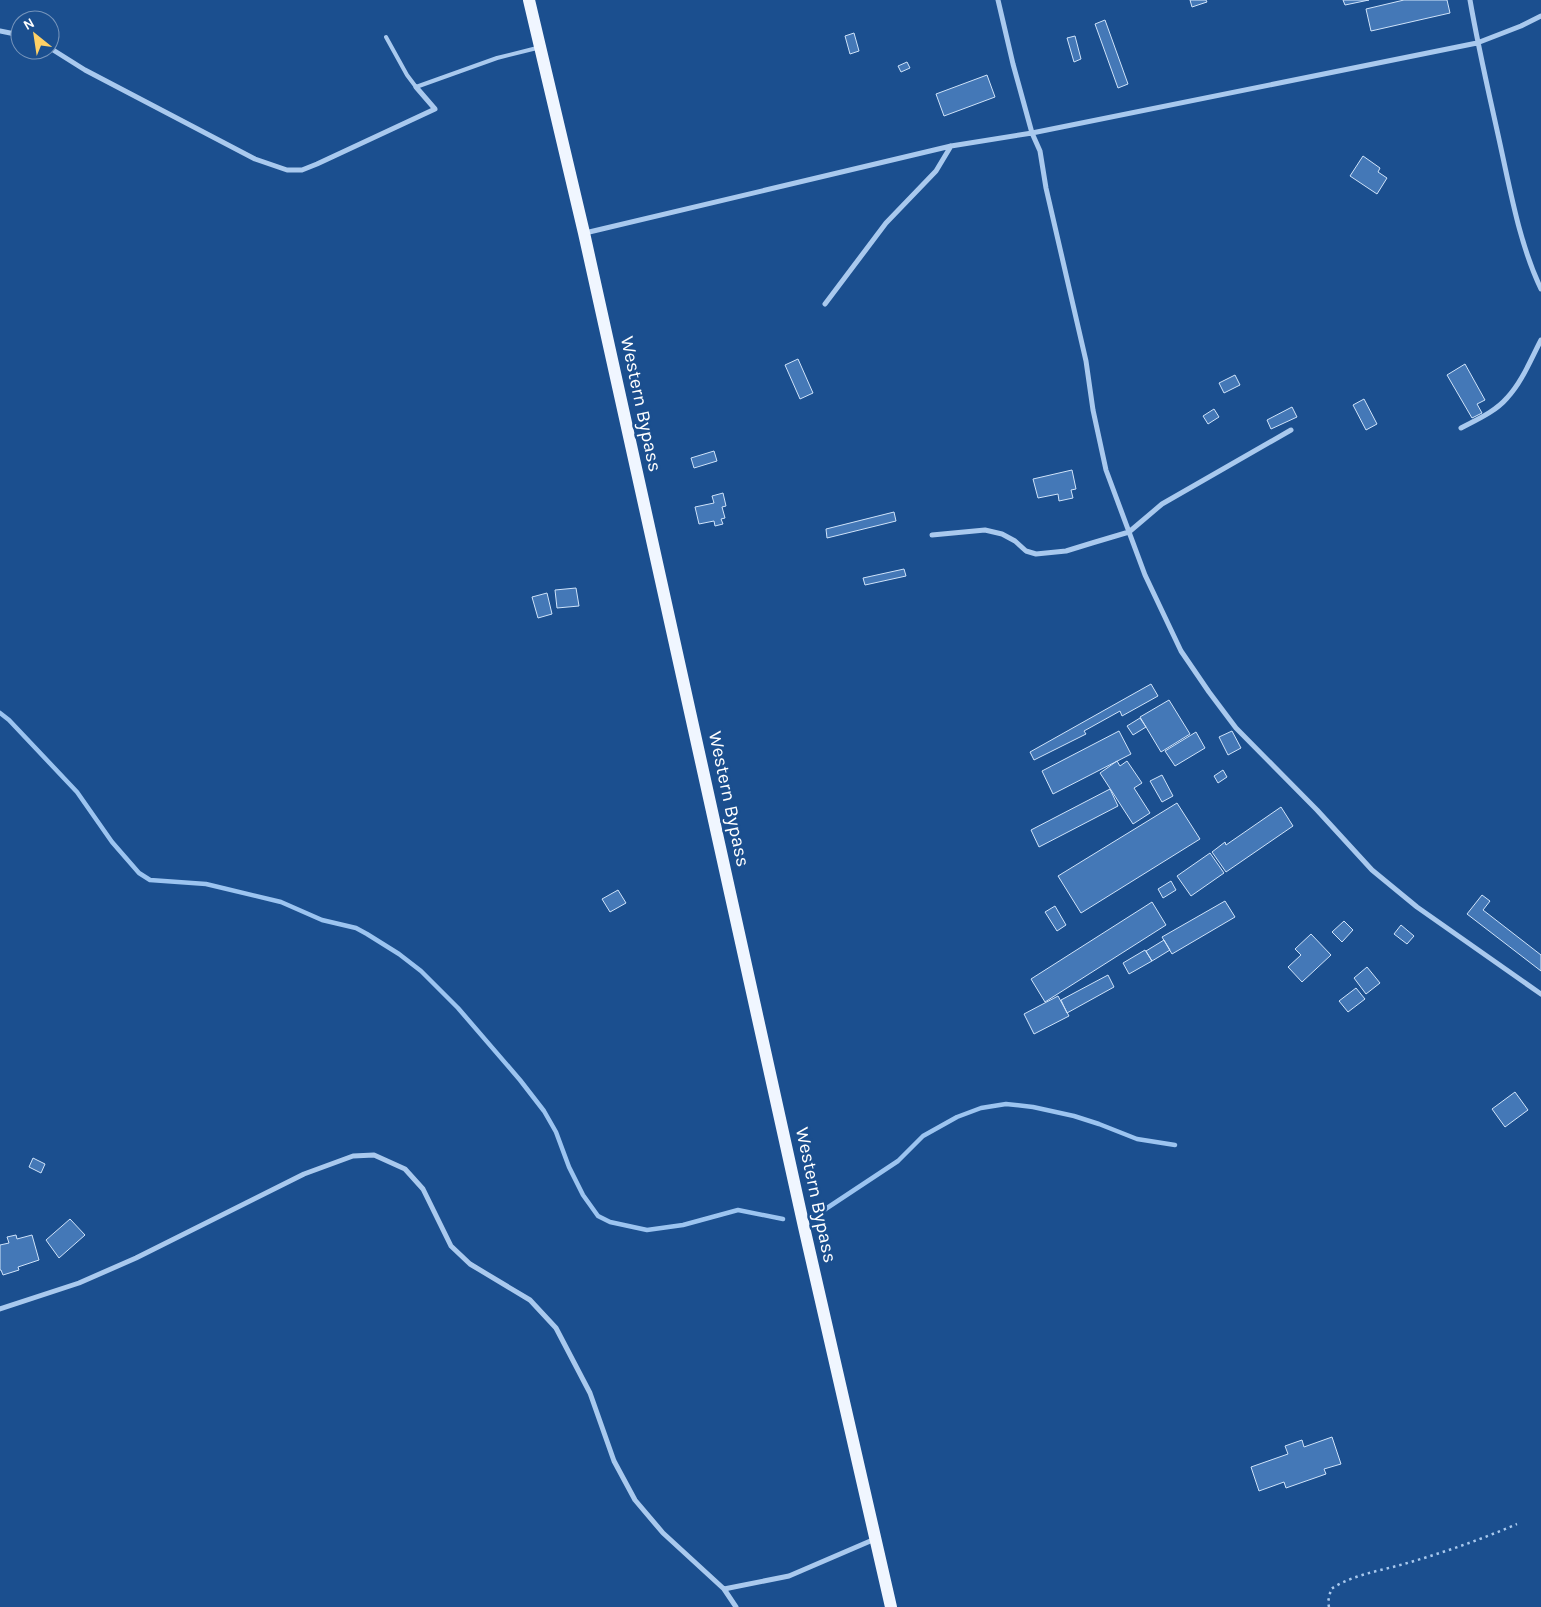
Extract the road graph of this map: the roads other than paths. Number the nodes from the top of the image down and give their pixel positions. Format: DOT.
graph roads {
  1 [pos="529,0"];
  2 [pos="998,0"];
  3 [pos="1470,0"];
  4 [pos="1541,16"];
  5 [pos="386,37"];
  6 [pos="1477,42"];
  7 [pos="540,48"];
  8 [pos="60,54"];
  9 [pos="416,87"];
  10 [pos="1032,133"];
  11 [pos="951,146"];
  12 [pos="584,233"];
  13 [pos="1541,289"];
  14 [pos="825,304"];
  15 [pos="1541,340"];
  16 [pos="1461,428"];
  17 [pos="1292,430"];
  18 [pos="1129,532"];
  19 [pos="932,536"];
  20 [pos="1541,994"];
  21 [pos="0,1309"];
  22 [pos="875,1539"];
  23 [pos="724,1590"];
  24 [pos="736,1607"];
  25 [pos="891,1607"];
  1 -- 7 [label="main road, Western Bypass"];
  2 -- 10 [label="street"];
  3 -- 6 [label="street"];
  4 -- 6 [label="street"];
  5 -- 9 [label="lane"];
  6 -- 10 [label="street"];
  6 -- 13 [label="street"];
  7 -- 9 [label="lane"];
  7 -- 12 [label="main road, Western Bypass"];
  8 -- 9 [label="street"];
  10 -- 11 [label="street"];
  10 -- 18 [label="street"];
  11 -- 12 [label="street"];
  11 -- 14 [label="street"];
  12 -- 22 [label="main road, Western Bypass"];
  15 -- 16 [label="street"];
  17 -- 18 [label="street"];
  18 -- 19 [label="street"];
  18 -- 20 [label="street"];
  21 -- 23 [label="street"];
  22 -- 23 [label="street"];
  22 -- 25 [label="main road, Western Bypass"];
  23 -- 24 [label="street"];
}
